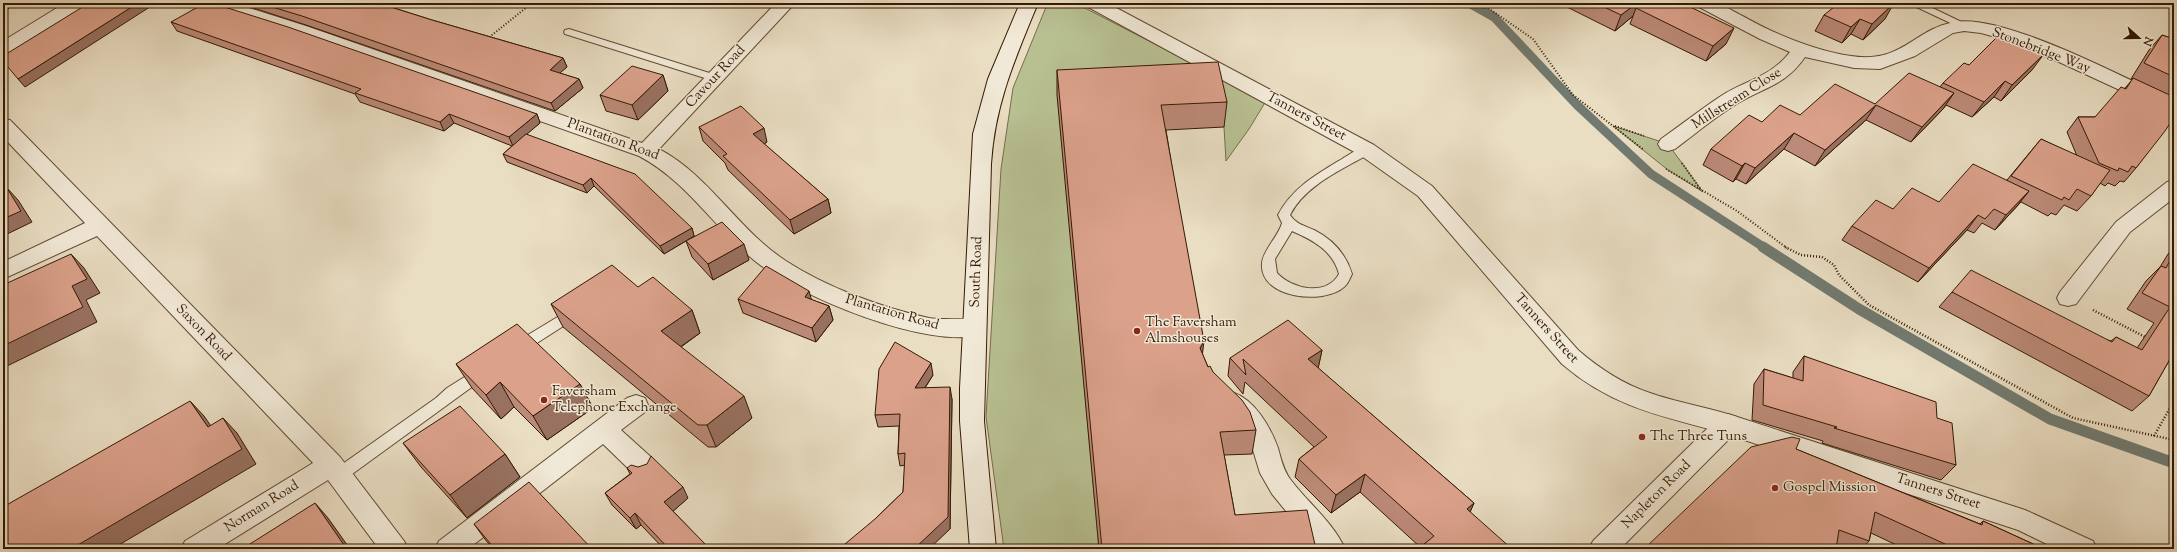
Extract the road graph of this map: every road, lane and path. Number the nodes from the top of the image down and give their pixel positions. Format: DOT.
graph roads {
  1 [pos="77,3"];
  2 [pos="215,3"];
  3 [pos="532,3"];
  4 [pos="786,3"];
  5 [pos="1029,3"];
  6 [pos="1094,3"];
  7 [pos="1482,3"];
  8 [pos="1705,3"];
  9 [pos="1913,3"];
  10 [pos="1965,26"];
  11 [pos="569,32"];
  12 [pos="483,42"];
  13 [pos="3,49"];
  14 [pos="1801,50"];
  15 [pos="716,78"];
  16 [pos="2174,109"];
  17 [pos="3,125"];
  18 [pos="1668,144"];
  19 [pos="1367,150"];
  20 [pos="646,151"];
  21 [pos="1646,152"];
  22 [pos="1662,165"];
  23 [pos="2174,187"];
  24 [pos="1288,223"];
  25 [pos="99,226"];
  26 [pos="3,271"];
  27 [pos="2068,298"];
  28 [pos="585,304"];
  29 [pos="975,328"];
  30 [pos="2153,341"];
  31 [pos="505,357"];
  32 [pos="492,366"];
  33 [pos="1216,385"];
  34 [pos="2174,401"];
  35 [pos="636,405"];
  36 [pos="1728,424"];
  37 [pos="604,430"];
  38 [pos="2154,436"];
  39 [pos="2174,440"];
  40 [pos="643,466"];
  41 [pos="335,470"];
  42 [pos="194,549"];
  43 [pos="395,549"];
  44 [pos="448,549"];
  45 [pos="983,549"];
  46 [pos="1332,549"];
  47 [pos="1602,549"];
  48 [pos="2084,549"];
  1 -- 13 [label="street"];
  2 -- 20 [label="street, Plantation Road"];
  3 -- 12 [label="path"];
  4 -- 15 [label="street, Cavour Road"];
  5 -- 29 [label="street, South Road"];
  6 -- 19 [label="street, Tanners Street"];
  7 -- 21 [label="path"];
  8 -- 14 [label="street, Stonebridge Way"];
  9 -- 10 [label="lane"];
  10 -- 14 [label="street, Stonebridge Way"];
  10 -- 16 [label="street, Stonebridge Way"];
  11 -- 15 [label="lane"];
  14 -- 18 [label="street, Millstream Close"];
  15 -- 20 [label="street, Cavour Road"];
  17 -- 25 [label="street, Saxon Road"];
  19 -- 24 [label="lane"];
  19 -- 36 [label="street, Tanners Street"];
  20 -- 29 [label="street, Plantation Road"];
  22 -- 38 [label="path"];
  23 -- 27 [label="street"];
  24 -- 24 [label="lane"];
  25 -- 26 [label="street"];
  25 -- 41 [label="street, Saxon Road"];
  27 -- 30 [label="path"];
  28 -- 31 [label="lane"];
  29 -- 45 [label="street, South Road"];
  32 -- 41 [label="lane"];
  33 -- 46 [label="street"];
  34 -- 38 [label="path"];
  35 -- 37 [label="street"];
  36 -- 47 [label="street, Napleton Road"];
  36 -- 48 [label="street, Tanners Street"];
  37 -- 40 [label="street"];
  37 -- 44 [label="street"];
  38 -- 39 [label="path"];
  41 -- 42 [label="street, Norman Road"];
  41 -- 43 [label="street, Saxon Road"];
}
